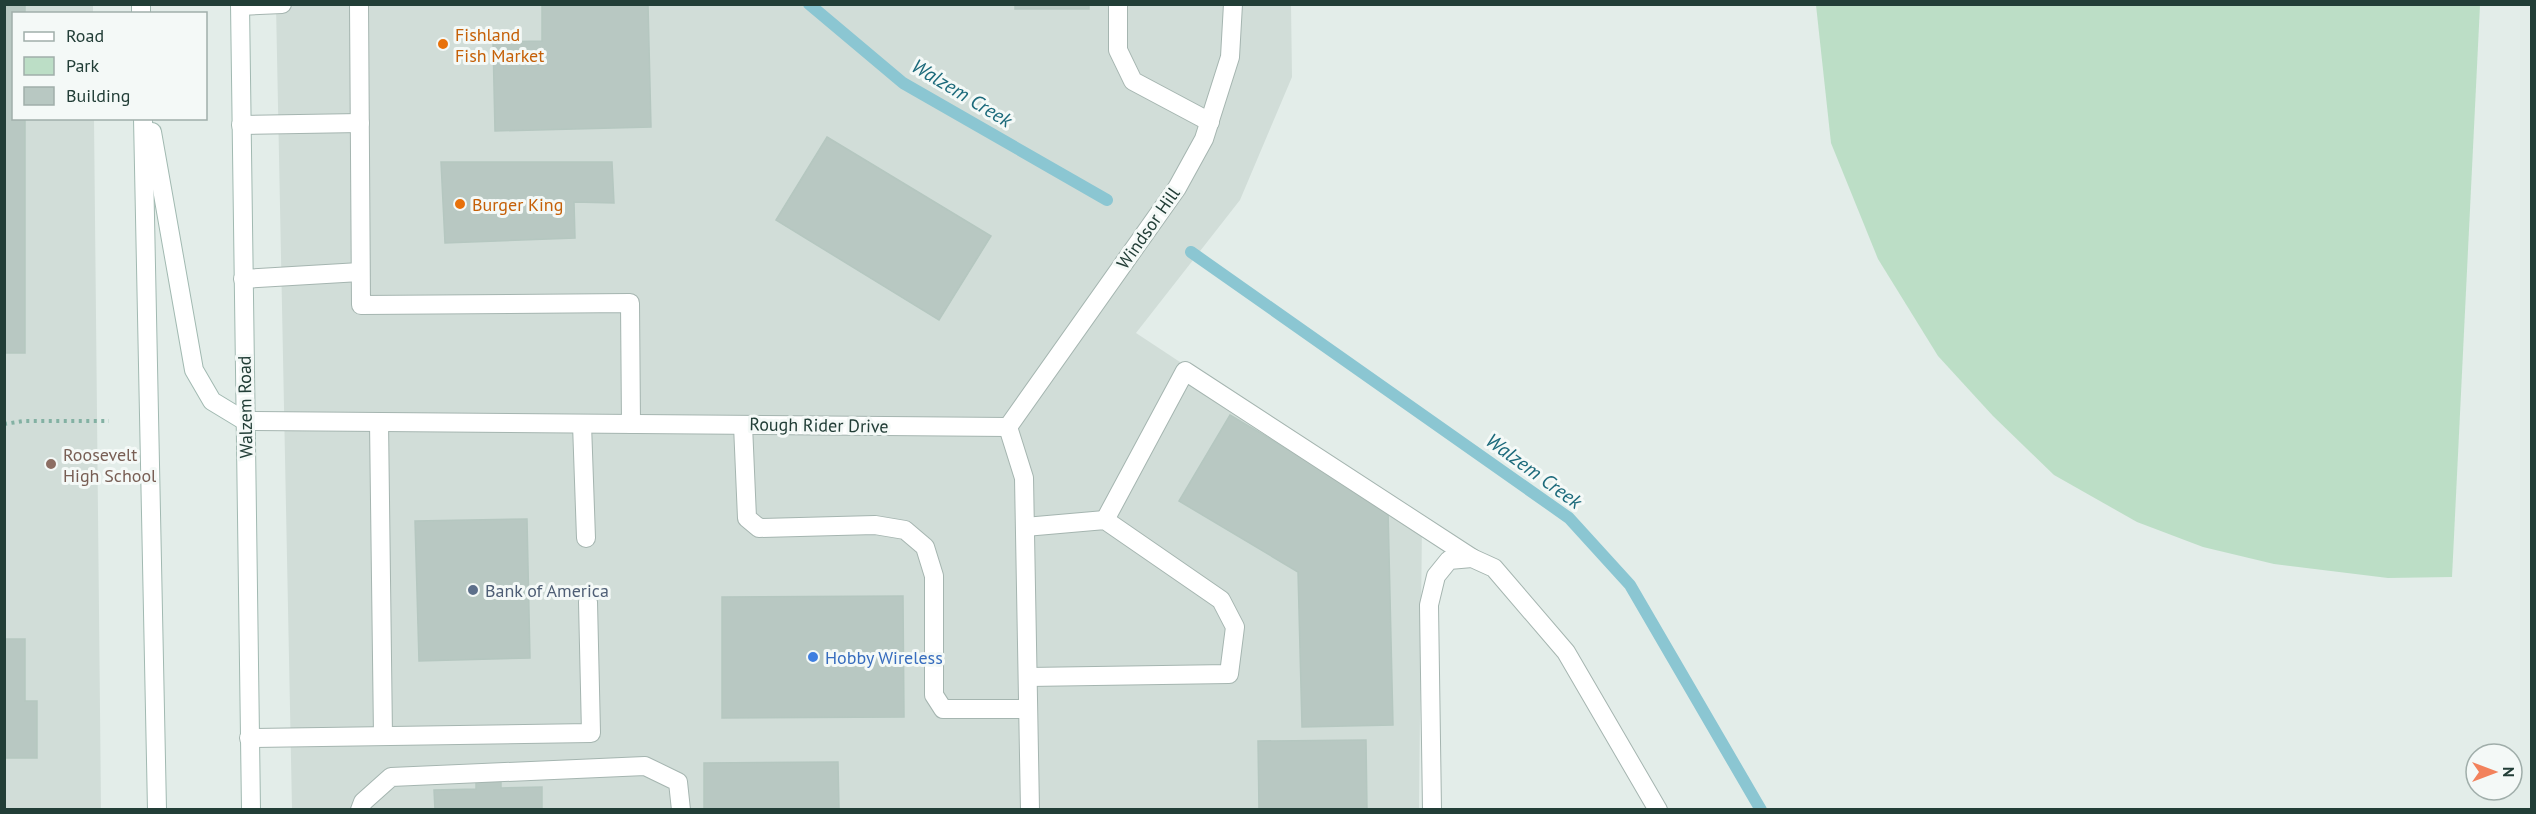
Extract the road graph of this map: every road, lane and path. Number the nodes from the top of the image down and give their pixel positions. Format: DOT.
graph roads {
  1 [pos="282,4"];
  2 [pos="359,4"];
  3 [pos="1118,4"];
  4 [pos="1233,4"];
  5 [pos="240,5"];
  6 [pos="143,120"];
  7 [pos="150,120"];
  8 [pos="1210,122"];
  9 [pos="360,123"];
  10 [pos="241,125"];
  11 [pos="360,272"];
  12 [pos="243,279"];
  13 [pos="109,421"];
  14 [pos="245,421"];
  15 [pos="379,422"];
  16 [pos="4,424"];
  17 [pos="582,424"];
  18 [pos="631,424"];
  19 [pos="743,425"];
  20 [pos="1008,427"];
  21 [pos="1105,520"];
  22 [pos="1025,527"];
  23 [pos="586,538"];
  24 [pos="1472,558"];
  25 [pos="588,602"];
  26 [pos="1028,677"];
  27 [pos="1028,709"];
  28 [pos="383,736"];
  29 [pos="249,738"];
  30 [pos="157,810"];
  31 [pos="251,810"];
  32 [pos="360,810"];
  33 [pos="681,810"];
  34 [pos="1030,810"];
  35 [pos="1432,810"];
  36 [pos="1658,810"];
  1 -- 5 [label="main road"];
  2 -- 9 [label="main road"];
  3 -- 8 [label="main road"];
  4 -- 8 [label="main road, Windsor Hill"];
  5 -- 10 [label="main road, Walzem Road"];
  6 -- 30 [label="main road"];
  7 -- 14 [label="main road"];
  8 -- 20 [label="main road, Windsor Hill"];
  9 -- 10 [label="main road"];
  9 -- 11 [label="main road"];
  10 -- 12 [label="main road, Walzem Road"];
  11 -- 12 [label="main road"];
  11 -- 18 [label="main road"];
  12 -- 14 [label="main road, Walzem Road"];
  13 -- 16 [label="path"];
  14 -- 15 [label="main road, Rough Rider Drive"];
  14 -- 29 [label="main road, Walzem Road"];
  15 -- 17 [label="main road, Rough Rider Drive"];
  15 -- 28 [label="main road"];
  17 -- 18 [label="main road, Rough Rider Drive"];
  17 -- 23 [label="main road"];
  18 -- 19 [label="main road, Rough Rider Drive"];
  19 -- 20 [label="main road, Rough Rider Drive"];
  19 -- 27 [label="main road"];
  20 -- 22 [label="main road"];
  21 -- 22 [label="main road"];
  21 -- 24 [label="main road"];
  21 -- 26 [label="main road"];
  22 -- 26 [label="main road"];
  24 -- 35 [label="main road"];
  24 -- 36 [label="main road"];
  25 -- 28 [label="main road"];
  26 -- 27 [label="main road"];
  27 -- 34 [label="main road"];
  28 -- 29 [label="main road"];
  29 -- 31 [label="main road, Walzem Road"];
  32 -- 33 [label="main road"];
}
